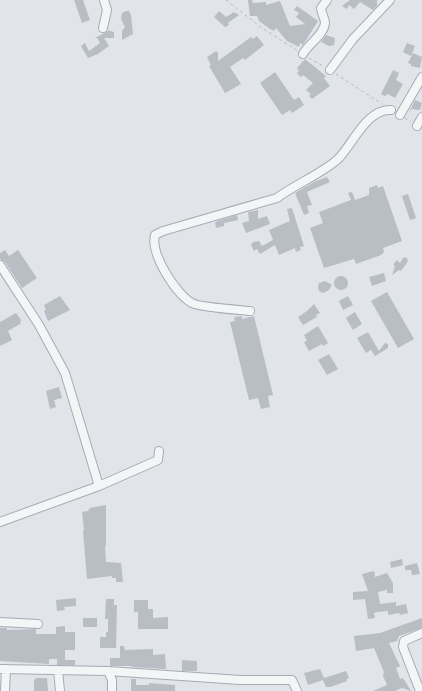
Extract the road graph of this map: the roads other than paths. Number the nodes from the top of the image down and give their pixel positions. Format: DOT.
graph roads {
  1 [pos="104,0"];
  2 [pos="327,0"];
  3 [pos="390,0"];
  4 [pos="103,28"];
  5 [pos="303,54"];
  6 [pos="330,70"];
  7 [pos="422,77"];
  8 [pos="391,110"];
  9 [pos="400,115"];
  10 [pos="422,117"];
  11 [pos="417,126"];
  12 [pos="0,265"];
  13 [pos="250,311"];
  14 [pos="159,451"];
  15 [pos="99,486"];
  16 [pos="0,522"];
  17 [pos="0,622"];
  18 [pos="38,624"];
  19 [pos="422,633"];
  20 [pos="3,669"];
  21 [pos="58,670"];
  22 [pos="108,671"];
  23 [pos="5,691"];
  24 [pos="60,691"];
  25 [pos="112,691"];
  26 [pos="298,691"];
  27 [pos="420,691"];
  1 -- 4 [label="street"];
  2 -- 5 [label="street"];
  3 -- 6 [label="street"];
  7 -- 9 [label="street"];
  8 -- 13 [label="street"];
  10 -- 11 [label="street"];
  12 -- 15 [label="street"];
  14 -- 15 [label="street"];
  15 -- 16 [label="street"];
  17 -- 18 [label="street"];
  19 -- 27 [label="street"];
  20 -- 21 [label="street"];
  20 -- 23 [label="street"];
  21 -- 22 [label="street"];
  21 -- 24 [label="street"];
  22 -- 25 [label="street"];
  22 -- 26 [label="street"];
}
